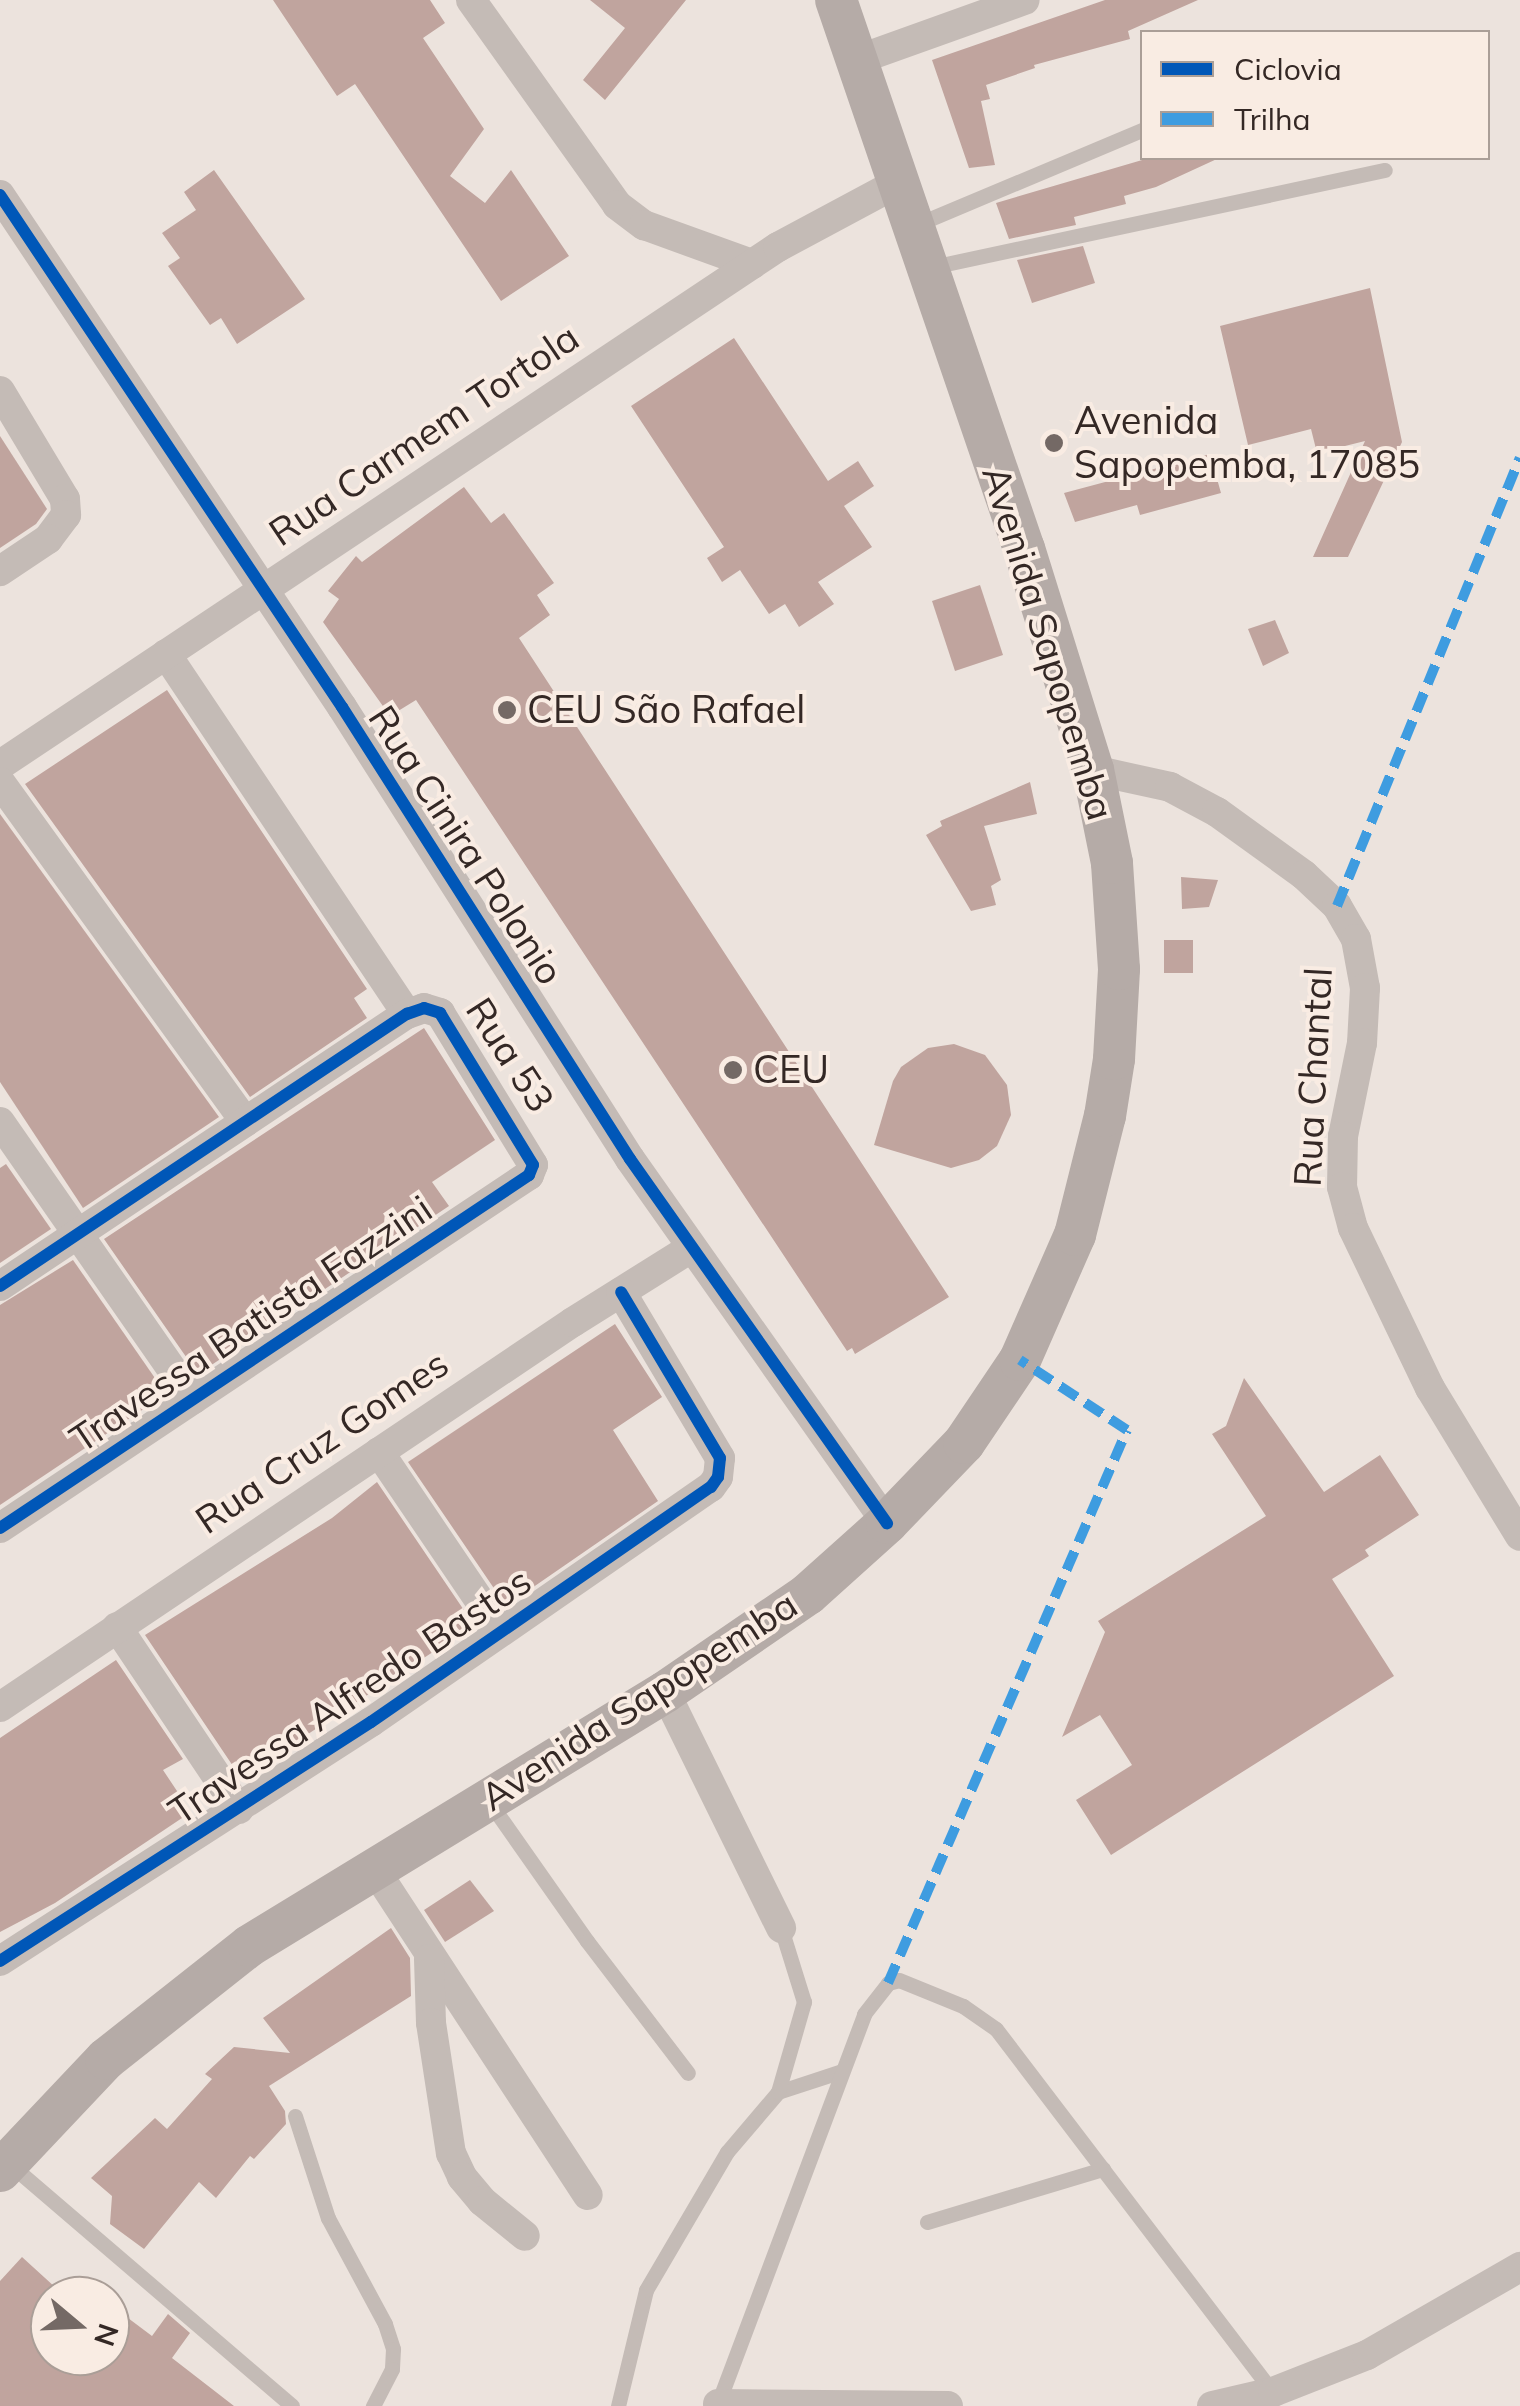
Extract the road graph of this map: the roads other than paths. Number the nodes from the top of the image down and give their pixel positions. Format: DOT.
graph roads {
  1 [pos="472,0"];
  2 [pos="836,0"];
  3 [pos="1025,0"];
  4 [pos="857,60"];
  5 [pos="1140,131"];
  6 [pos="1386,170"];
  7 [pos="899,182"];
  8 [pos="0,195"];
  9 [pos="914,226"];
  10 [pos="752,264"];
  11 [pos="928,268"];
  12 [pos="0,391"];
  13 [pos="0,572"];
  14 [pos="263,591"];
  15 [pos="166,654"];
  16 [pos="0,765"];
  17 [pos="1093,770"];
  18 [pos="0,782"];
  19 [pos="406,1014"];
  20 [pos="0,1122"];
  21 [pos="245,1122"];
  22 [pos="534,1168"];
  23 [pos="80,1233"];
  24 [pos="691,1248"];
  25 [pos="0,1286"];
  26 [pos="622,1292"];
  27 [pos="193,1400"];
  28 [pos="379,1452"];
  29 [pos="887,1523"];
  30 [pos="0,1528"];
  31 [pos="1520,1536"];
  32 [pos="118,1627"];
  33 [pos="501,1632"];
  34 [pos="666,1692"];
  35 [pos="0,1707"];
  36 [pos="487,1799"];
  37 [pos="238,1808"];
  38 [pos="373,1868"];
  39 [pos="781,1928"];
  40 [pos="429,1959"];
  41 [pos="0,1961"];
  42 [pos="842,2071"];
  43 [pos="688,2073"];
  44 [pos="778,2092"];
  45 [pos="295,2116"];
  46 [pos="4,2167"];
  47 [pos="1103,2169"];
  48 [pos="588,2195"];
  49 [pos="927,2222"];
  50 [pos="525,2236"];
  51 [pos="1520,2267"];
  52 [pos="1275,2399"];
  53 [pos="717,2405"];
  54 [pos="292,2406"];
  55 [pos="373,2406"];
  56 [pos="618,2406"];
  57 [pos="948,2406"];
  58 [pos="1212,2406"];
  1 -- 10 [label="street"];
  2 -- 4 [label="main road, Avenida Sapopemba"];
  3 -- 4 [label="street"];
  4 -- 7 [label="main road, Avenida Sapopemba"];
  5 -- 9 [label="lane"];
  6 -- 11 [label="lane"];
  7 -- 9 [label="main road, Avenida Sapopemba"];
  7 -- 10 [label="street, Rua Carmem Tortola"];
  8 -- 14 [label="street, Rua Cinira Polonio"];
  9 -- 11 [label="main road, Avenida Sapopemba"];
  10 -- 14 [label="street, Rua Carmem Tortola"];
  11 -- 17 [label="main road, Avenida Sapopemba"];
  12 -- 13 [label="street"];
  14 -- 15 [label="street, Rua Carmem Tortola"];
  14 -- 24 [label="street, Rua Cinira Polonio"];
  15 -- 16 [label="street, Rua Carmem Tortola"];
  15 -- 19 [label="street"];
  17 -- 29 [label="main road, Avenida Sapopemba"];
  17 -- 31 [label="street, Rua Chantal"];
  18 -- 21 [label="street"];
  19 -- 21 [label="street"];
  19 -- 22 [label="street, Rua 53"];
  20 -- 23 [label="street"];
  21 -- 23 [label="street"];
  22 -- 27 [label="street, Travessa Batista Fazzini"];
  23 -- 25 [label="street"];
  23 -- 27 [label="street"];
  24 -- 26 [label="street, Rua Cruz Gomes"];
  24 -- 29 [label="street, Rua Cinira Polonio"];
  26 -- 28 [label="street, Rua Cruz Gomes"];
  26 -- 33 [label="street, Travessa Alfredo Bastos"];
  27 -- 30 [label="street, Travessa Batista Fazzini"];
  28 -- 32 [label="street, Rua Cruz Gomes"];
  28 -- 33 [label="street"];
  29 -- 34 [label="main road, Avenida Sapopemba"];
  32 -- 35 [label="street, Rua Cruz Gomes"];
  32 -- 37 [label="street"];
  33 -- 37 [label="street, Travessa Alfredo Bastos"];
  34 -- 36 [label="main road, Avenida Sapopemba"];
  34 -- 39 [label="street"];
  36 -- 38 [label="main road, Avenida Sapopemba"];
  36 -- 43 [label="lane"];
  37 -- 41 [label="street, Travessa Alfredo Bastos"];
  38 -- 40 [label="street"];
  38 -- 46 [label="main road, Avenida Sapopemba"];
  39 -- 44 [label="lane"];
  40 -- 48 [label="street"];
  40 -- 50 [label="street"];
  42 -- 44 [label="lane"];
  42 -- 47 [label="lane"];
  42 -- 53 [label="lane"];
  44 -- 56 [label="lane"];
  45 -- 55 [label="lane"];
  46 -- 54 [label="lane"];
  47 -- 49 [label="lane"];
  47 -- 52 [label="lane"];
  51 -- 52 [label="street"];
  52 -- 58 [label="street"];
  53 -- 57 [label="street"];
}
